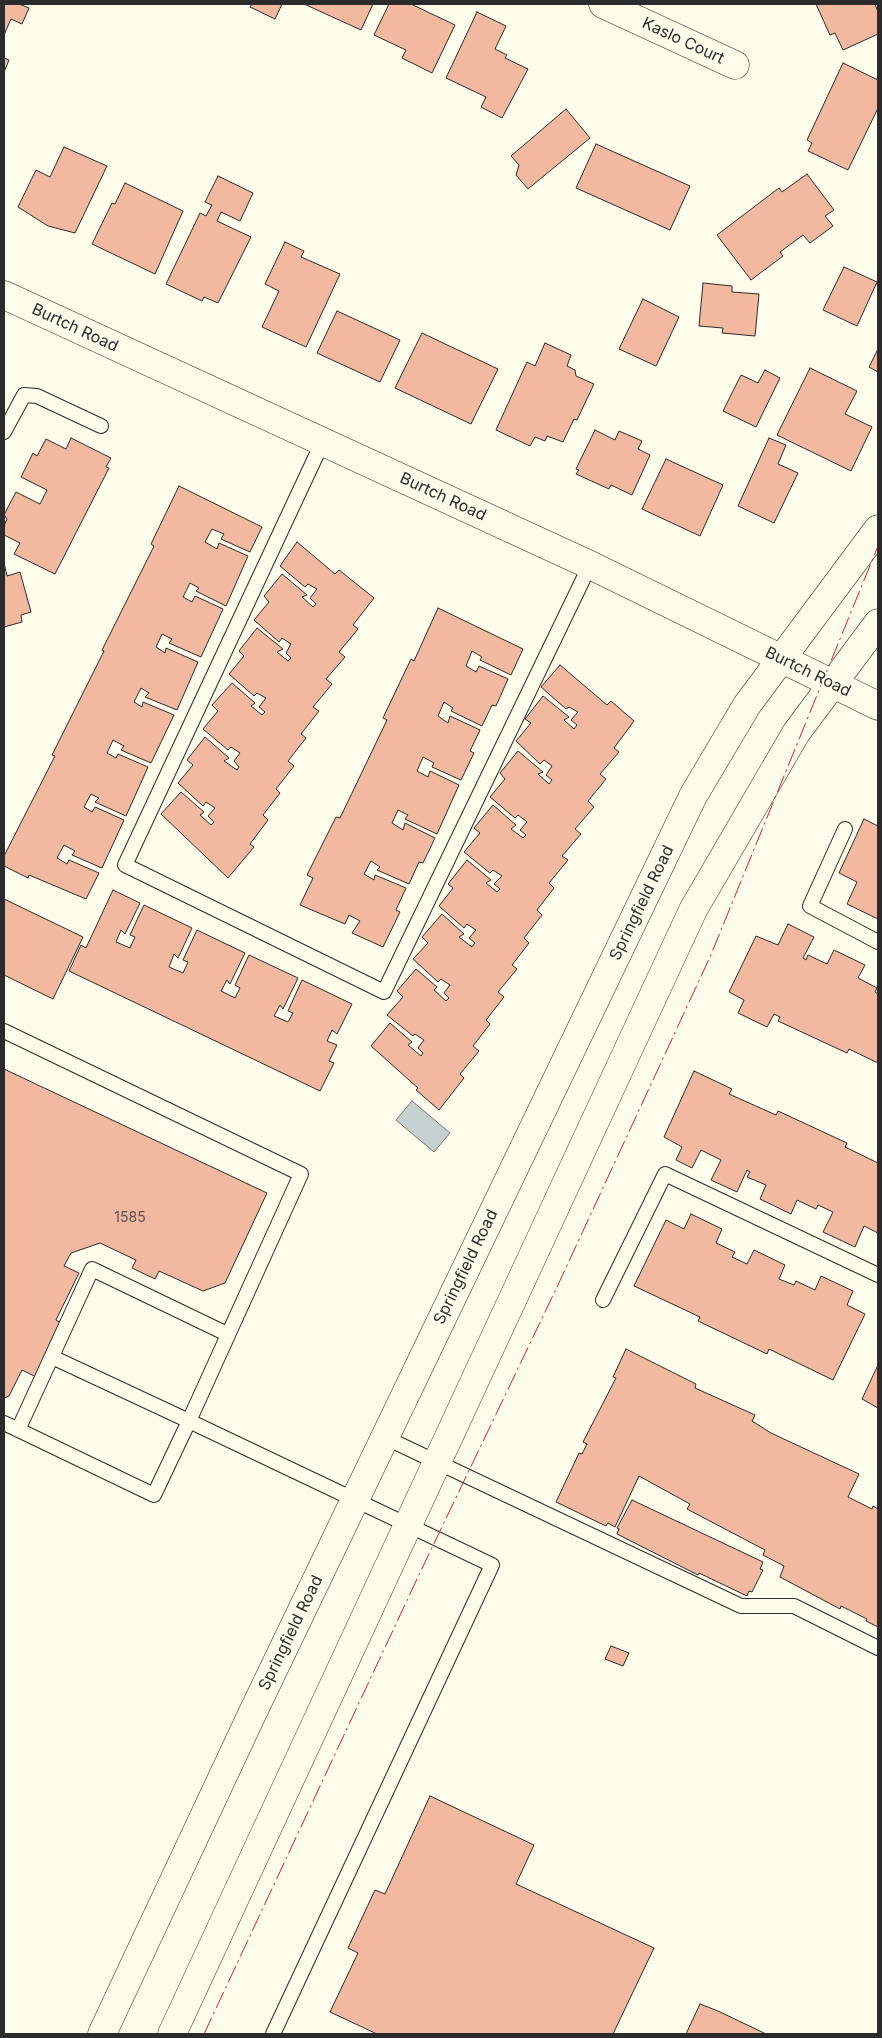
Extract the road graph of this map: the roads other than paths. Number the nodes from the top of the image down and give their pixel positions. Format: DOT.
graph roads {
  1 [pos="602,4"];
  2 [pos="735,65"];
  3 [pos="4,295"];
  4 [pos="101,426"];
  5 [pos="4,432"];
  6 [pos="323,441"];
  7 [pos="878,529"];
  8 [pos="590,565"];
  9 [pos="878,623"];
  10 [pos="781,658"];
  11 [pos="833,685"];
  12 [pos="878,706"];
  13 [pos="845,829"];
  14 [pos="878,942"];
  15 [pos="4,1031"];
  16 [pos="878,1275"];
  17 [pos="603,1300"];
  18 [pos="227,1334"];
  19 [pos="52,1357"];
  20 [pos="189,1421"];
  21 [pos="4,1423"];
  22 [pos="18,1430"];
  23 [pos="384,1437"];
  24 [pos="438,1462"];
  25 [pos="355,1500"];
  26 [pos="407,1526"];
  27 [pos="878,1648"];
  28 [pos="102,2034"];
  29 [pos="172,2034"];
  30 [pos="273,2034"];
  1 -- 2 [label="main road, Kaslo Court"];
  3 -- 6 [label="main road, Burtch Road"];
  4 -- 5 [label="lane"];
  6 -- 8 [label="main road, Burtch Road"];
  6 -- 8 [label="lane"];
  7 -- 10 [label="main road, Springfield Road"];
  8 -- 10 [label="main road, Burtch Road"];
  9 -- 11 [label="main road"];
  10 -- 11 [label="main road, Burtch Road"];
  10 -- 23 [label="main road, Springfield Road"];
  11 -- 12 [label="main road, Burtch Road"];
  11 -- 24 [label="main road"];
  13 -- 14 [label="lane"];
  15 -- 18 [label="lane"];
  16 -- 17 [label="lane"];
  18 -- 19 [label="lane"];
  18 -- 20 [label="lane"];
  19 -- 20 [label="lane"];
  19 -- 22 [label="lane"];
  20 -- 22 [label="lane"];
  20 -- 25 [label="lane"];
  21 -- 22 [label="lane"];
  23 -- 24 [label="lane"];
  23 -- 25 [label="main road, Springfield Road"];
  24 -- 26 [label="main road"];
  24 -- 27 [label="lane"];
  25 -- 26 [label="lane"];
  25 -- 28 [label="main road, Springfield Road"];
  26 -- 29 [label="main road"];
  26 -- 30 [label="lane"];
}
